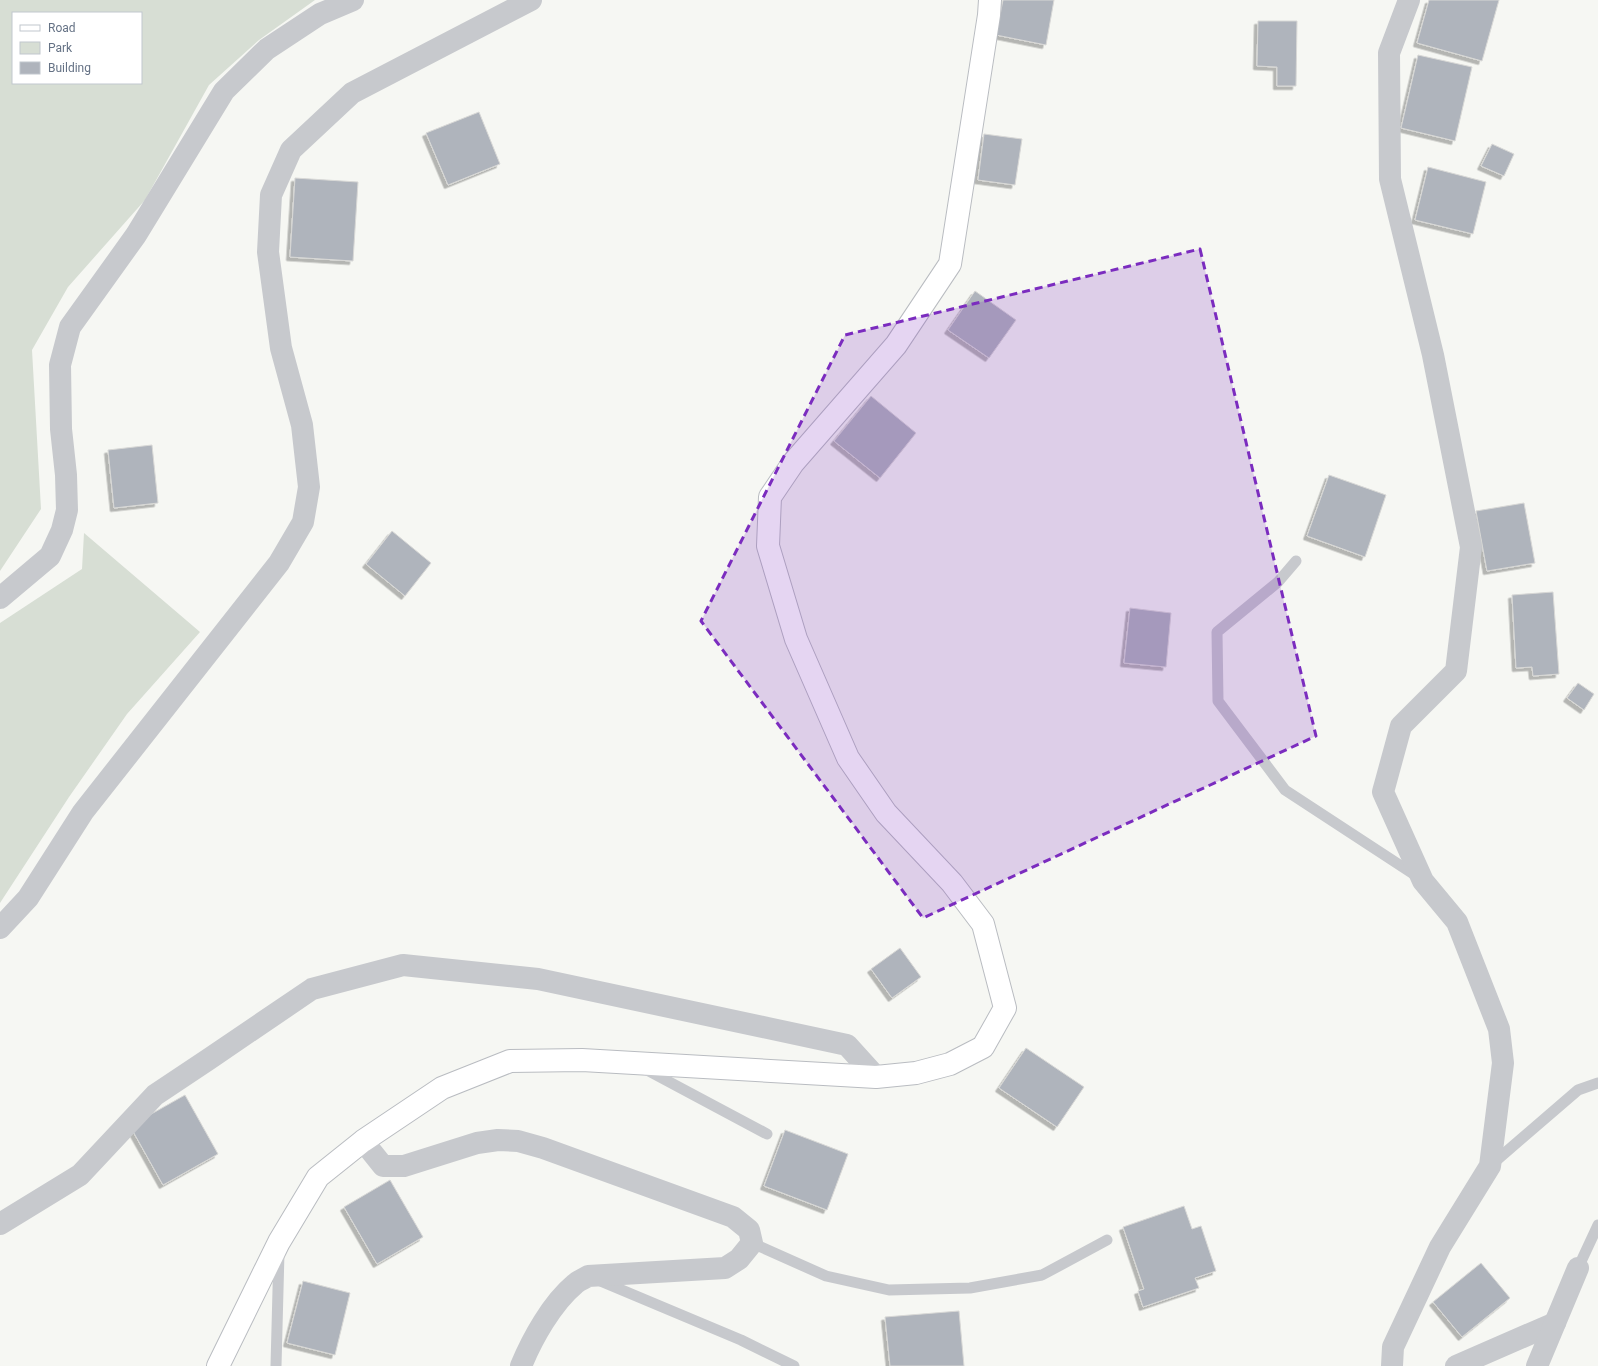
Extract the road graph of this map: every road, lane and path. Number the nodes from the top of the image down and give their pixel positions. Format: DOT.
graph roads {
  1 [pos="353,0"];
  2 [pos="531,0"];
  3 [pos="990,0"];
  4 [pos="1409,0"];
  5 [pos="1296,560"];
  6 [pos="0,598"];
  7 [pos="1423,881"];
  8 [pos="0,928"];
  9 [pos="636,1064"];
  10 [pos="876,1077"];
  11 [pos="1598,1084"];
  12 [pos="767,1134"];
  13 [pos="363,1141"];
  14 [pos="1490,1166"];
  15 [pos="0,1224"];
  16 [pos="1598,1225"];
  17 [pos="1107,1240"];
  18 [pos="279,1242"];
  19 [pos="752,1243"];
  20 [pos="1578,1268"];
  21 [pos="588,1276"];
  22 [pos="1555,1323"];
  23 [pos="218,1366"];
  24 [pos="276,1366"];
  25 [pos="520,1366"];
  26 [pos="794,1366"];
  27 [pos="1392,1366"];
  28 [pos="1456,1366"];
  29 [pos="1537,1366"];
  1 -- 6 [label="street"];
  2 -- 8 [label="street"];
  3 -- 10 [label="street"];
  4 -- 7 [label="street"];
  5 -- 7 [label="lane"];
  7 -- 14 [label="street"];
  9 -- 10 [label="street"];
  9 -- 12 [label="lane"];
  9 -- 13 [label="street"];
  10 -- 15 [label="street"];
  11 -- 14 [label="lane"];
  13 -- 18 [label="street"];
  13 -- 19 [label="street"];
  14 -- 27 [label="street"];
  16 -- 20 [label="lane"];
  17 -- 19 [label="lane"];
  18 -- 23 [label="street"];
  18 -- 24 [label="lane"];
  19 -- 21 [label="street"];
  20 -- 22 [label="street"];
  21 -- 25 [label="street"];
  21 -- 26 [label="lane"];
  22 -- 28 [label="street"];
  22 -- 29 [label="street"];
}
